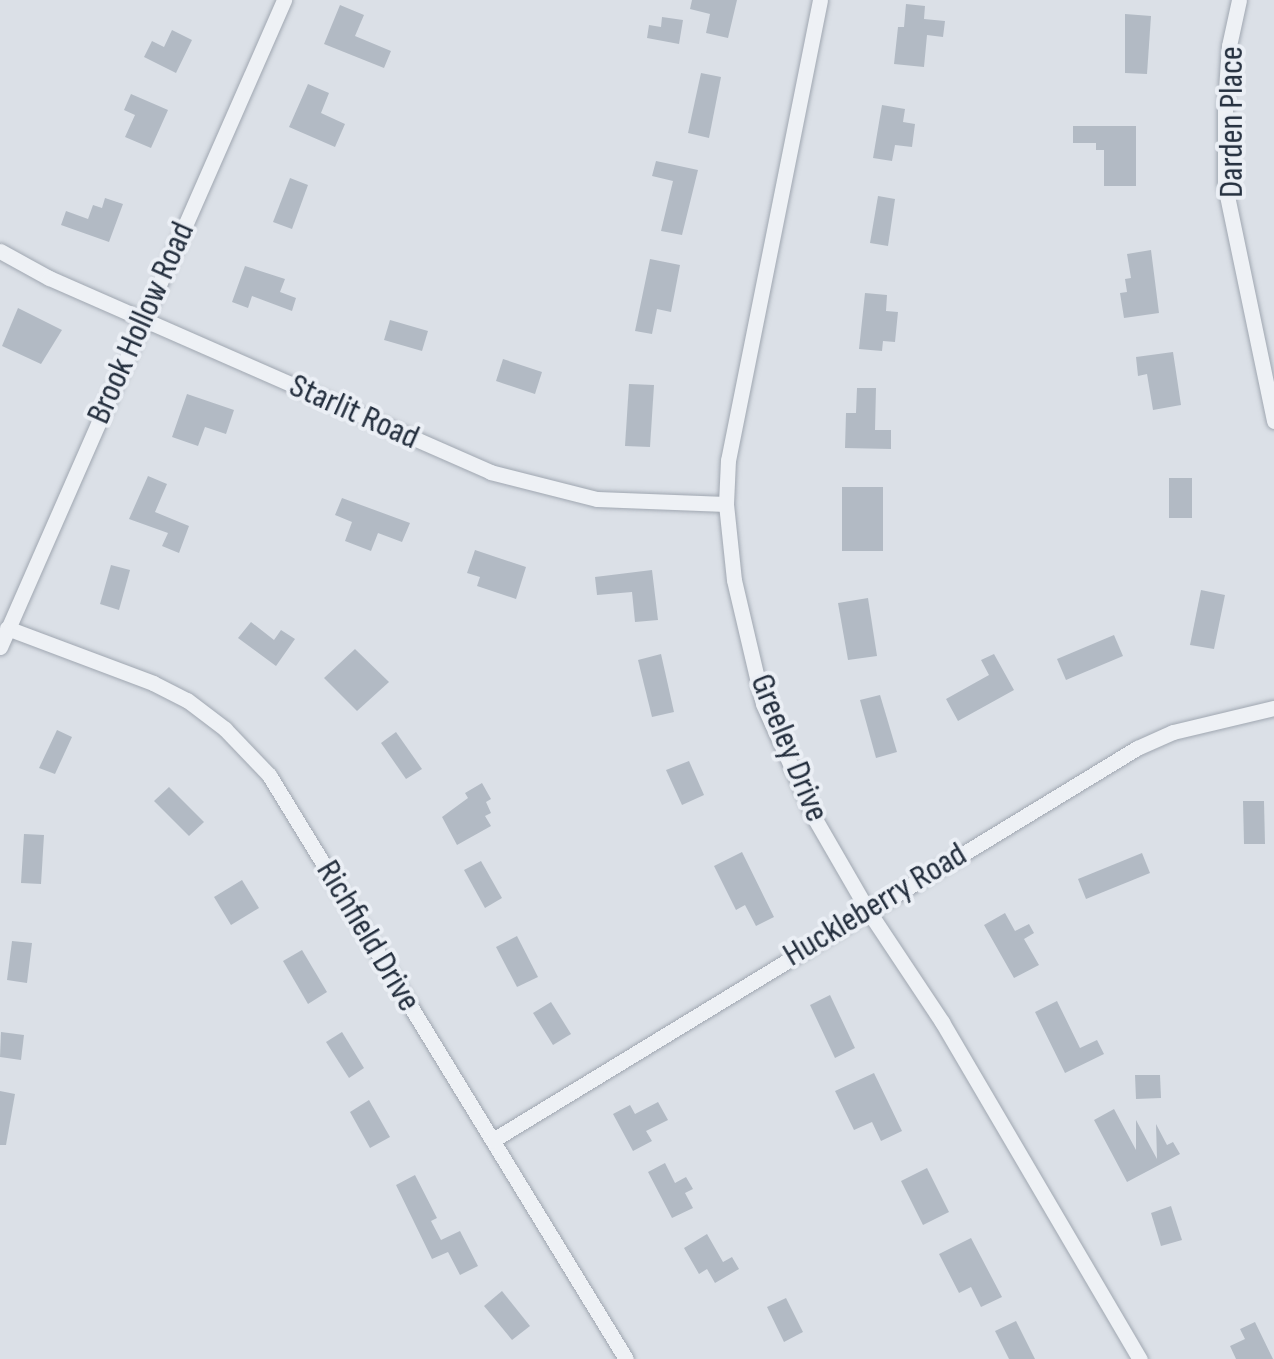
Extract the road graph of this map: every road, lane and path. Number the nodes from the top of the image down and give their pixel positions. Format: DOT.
graph roads {
  1 [pos="284,0"];
  2 [pos="820,0"];
  3 [pos="1239,0"];
  4 [pos="0,251"];
  5 [pos="143,319"];
  6 [pos="1274,421"];
  7 [pos="726,504"];
  8 [pos="7,628"];
  9 [pos="0,647"];
  10 [pos="1274,708"];
  11 [pos="867,908"];
  12 [pos="493,1140"];
  13 [pos="626,1359"];
  14 [pos="1140,1359"];
  1 -- 5 [label="street, Brook Hollow Road"];
  2 -- 7 [label="street, Greeley Drive"];
  3 -- 6 [label="street, Darden Place"];
  4 -- 5 [label="street, Starlit Road"];
  5 -- 7 [label="street, Starlit Road"];
  5 -- 8 [label="street, Brook Hollow Road"];
  7 -- 11 [label="street, Greeley Drive"];
  8 -- 9 [label="street, Brook Hollow Road"];
  8 -- 12 [label="street, Richfield Drive"];
  10 -- 11 [label="street, Huckleberry Road"];
  11 -- 12 [label="street, Huckleberry Road"];
  11 -- 14 [label="street, Greeley Drive"];
  12 -- 13 [label="street, Richfield Drive"];
}
